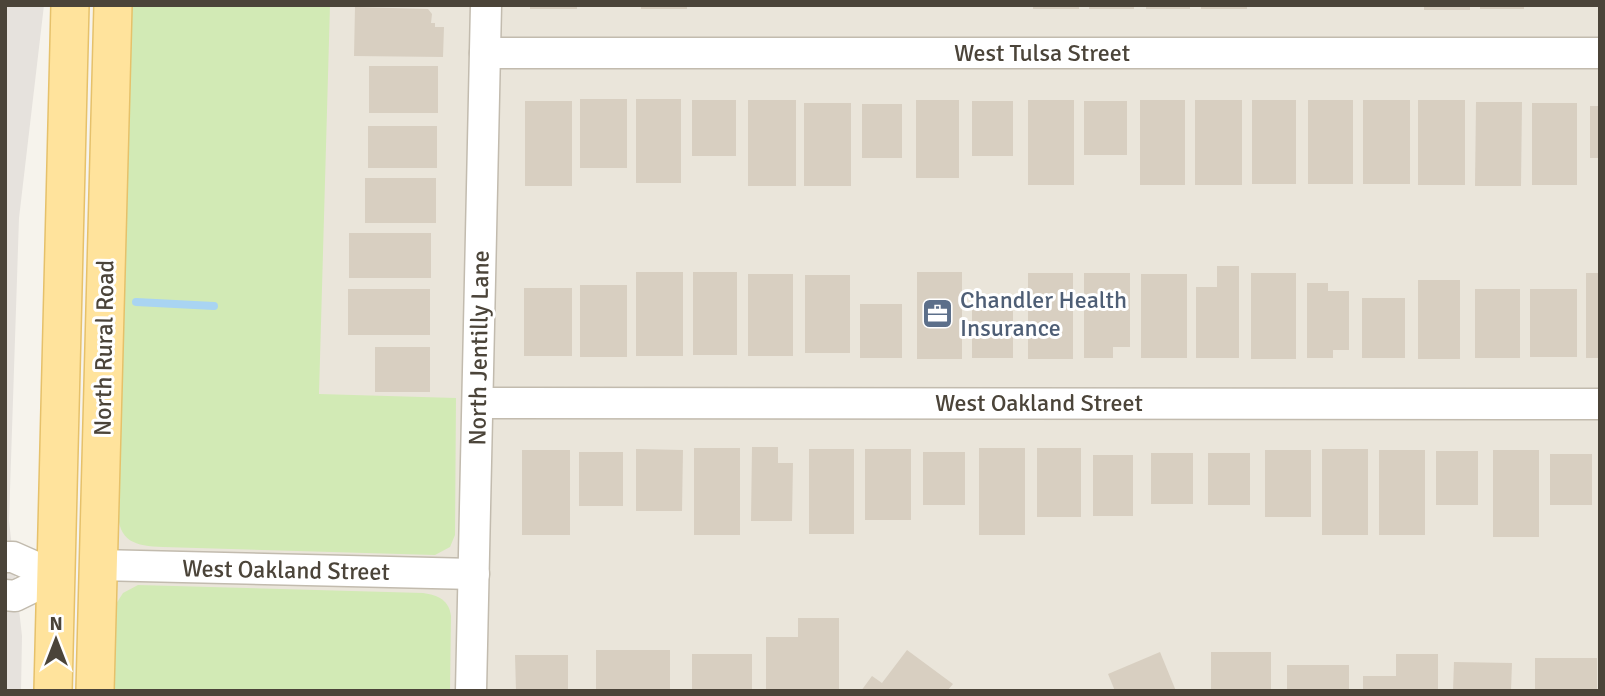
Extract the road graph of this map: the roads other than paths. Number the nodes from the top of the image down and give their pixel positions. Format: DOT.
graph roads {
  1 [pos="70,5"];
  2 [pos="113,5"];
  3 [pos="486,5"];
  4 [pos="485,53"];
  5 [pos="1600,53"];
  6 [pos="478,403"];
  7 [pos="1600,404"];
  8 [pos="5,557"];
  9 [pos="98,565"];
  10 [pos="474,574"];
  11 [pos="56,576"];
  12 [pos="5,596"];
  13 [pos="53,691"];
  14 [pos="95,691"];
  15 [pos="471,691"];
  1 -- 11 [label="main road, North Rural Road"];
  2 -- 9 [label="main road, North Rural Road"];
  3 -- 4 [label="street, North Jentilly Lane"];
  4 -- 5 [label="street, West Tulsa Street"];
  4 -- 6 [label="street, North Jentilly Lane"];
  6 -- 7 [label="street, West Oakland Street"];
  6 -- 10 [label="street, North Jentilly Lane"];
  8 -- 11 [label="street"];
  9 -- 10 [label="street, West Oakland Street"];
  9 -- 14 [label="main road, North Rural Road"];
  10 -- 15 [label="street, North Jentilly Lane"];
  11 -- 12 [label="street"];
  11 -- 13 [label="main road, North Rural Road"];
}
